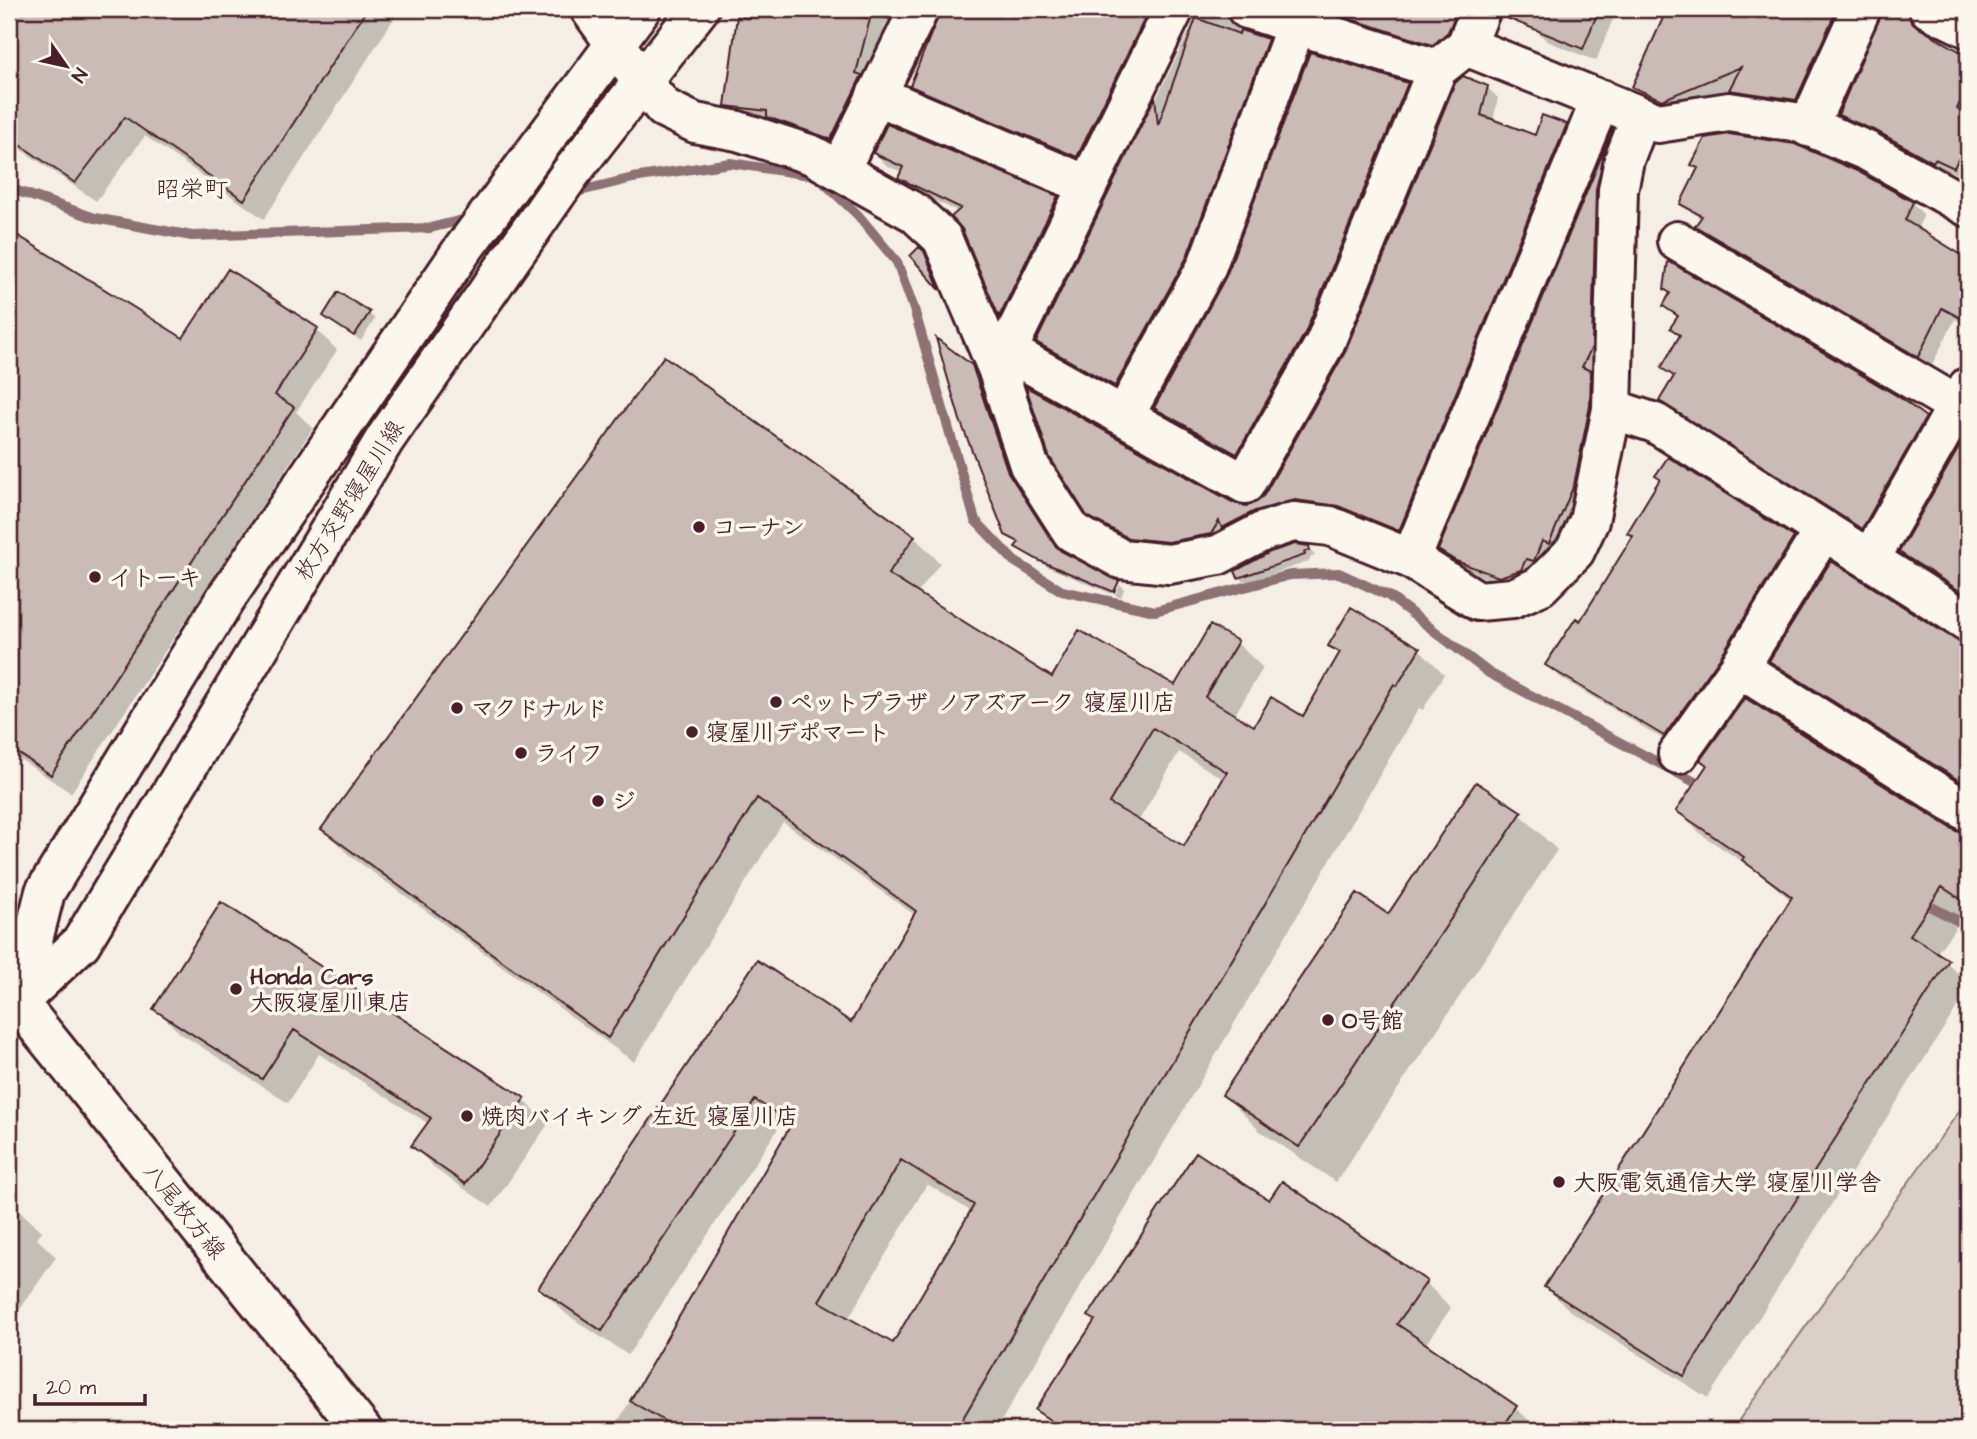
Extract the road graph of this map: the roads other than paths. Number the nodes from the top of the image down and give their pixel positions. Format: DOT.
graph roads {
  1 [pos="590,9"];
  2 [pos="641,9"];
  3 [pos="699,9"];
  4 [pos="919,9"];
  5 [pos="1174,9"];
  6 [pos="1247,9"];
  7 [pos="1481,9"];
  8 [pos="1861,9"];
  9 [pos="1929,9"];
  10 [pos="1297,23"];
  11 [pos="1968,28"];
  12 [pos="613,45"];
  13 [pos="1451,57"];
  14 [pos="643,83"];
  15 [pos="876,95"];
  16 [pos="1601,99"];
  17 [pos="1641,116"];
  18 [pos="1808,127"];
  19 [pos="840,170"];
  20 [pos="1087,186"];
  21 [pos="1968,206"];
  22 [pos="1676,241"];
  23 [pos="1001,359"];
  24 [pos="1612,409"];
  25 [pos="1962,409"];
  26 [pos="1124,416"];
  27 [pos="1824,530"];
  28 [pos="1411,559"];
  29 [pos="1870,559"];
  30 [pos="1968,622"];
  31 [pos="1739,667"];
  32 [pos="1678,754"];
  33 [pos="1968,811"];
  34 [pos="12,1003"];
  35 [pos="362,1430"];
  1 -- 12 [label="street"];
  2 -- 12 [label="street, 枚方交野寝屋川線"];
  3 -- 14 [label="street, 枚方交野寝屋川線"];
  4 -- 15 [label="street"];
  5 -- 20 [label="street"];
  6 -- 10 [label="street"];
  7 -- 13 [label="street"];
  8 -- 18 [label="street"];
  9 -- 11 [label="street"];
  10 -- 13 [label="street"];
  10 -- 26 [label="street"];
  12 -- 14 [label="street"];
  12 -- 34 [label="street, 枚方交野寝屋川線"];
  13 -- 16 [label="street"];
  13 -- 26 [label="street"];
  14 -- 19 [label="street"];
  14 -- 34 [label="street, 枚方交野寝屋川線"];
  15 -- 19 [label="street"];
  15 -- 20 [label="street"];
  16 -- 17 [label="street"];
  16 -- 28 [label="street"];
  17 -- 18 [label="street"];
  17 -- 24 [label="street"];
  18 -- 21 [label="street"];
  19 -- 23 [label="street"];
  20 -- 23 [label="street"];
  22 -- 25 [label="street"];
  23 -- 26 [label="street"];
  23 -- 28 [label="street"];
  24 -- 27 [label="street"];
  24 -- 28 [label="street"];
  25 -- 29 [label="street"];
  27 -- 29 [label="street"];
  27 -- 31 [label="street"];
  29 -- 30 [label="street"];
  31 -- 32 [label="street"];
  31 -- 33 [label="street"];
  34 -- 35 [label="street, 八尾枚方線"];
}
